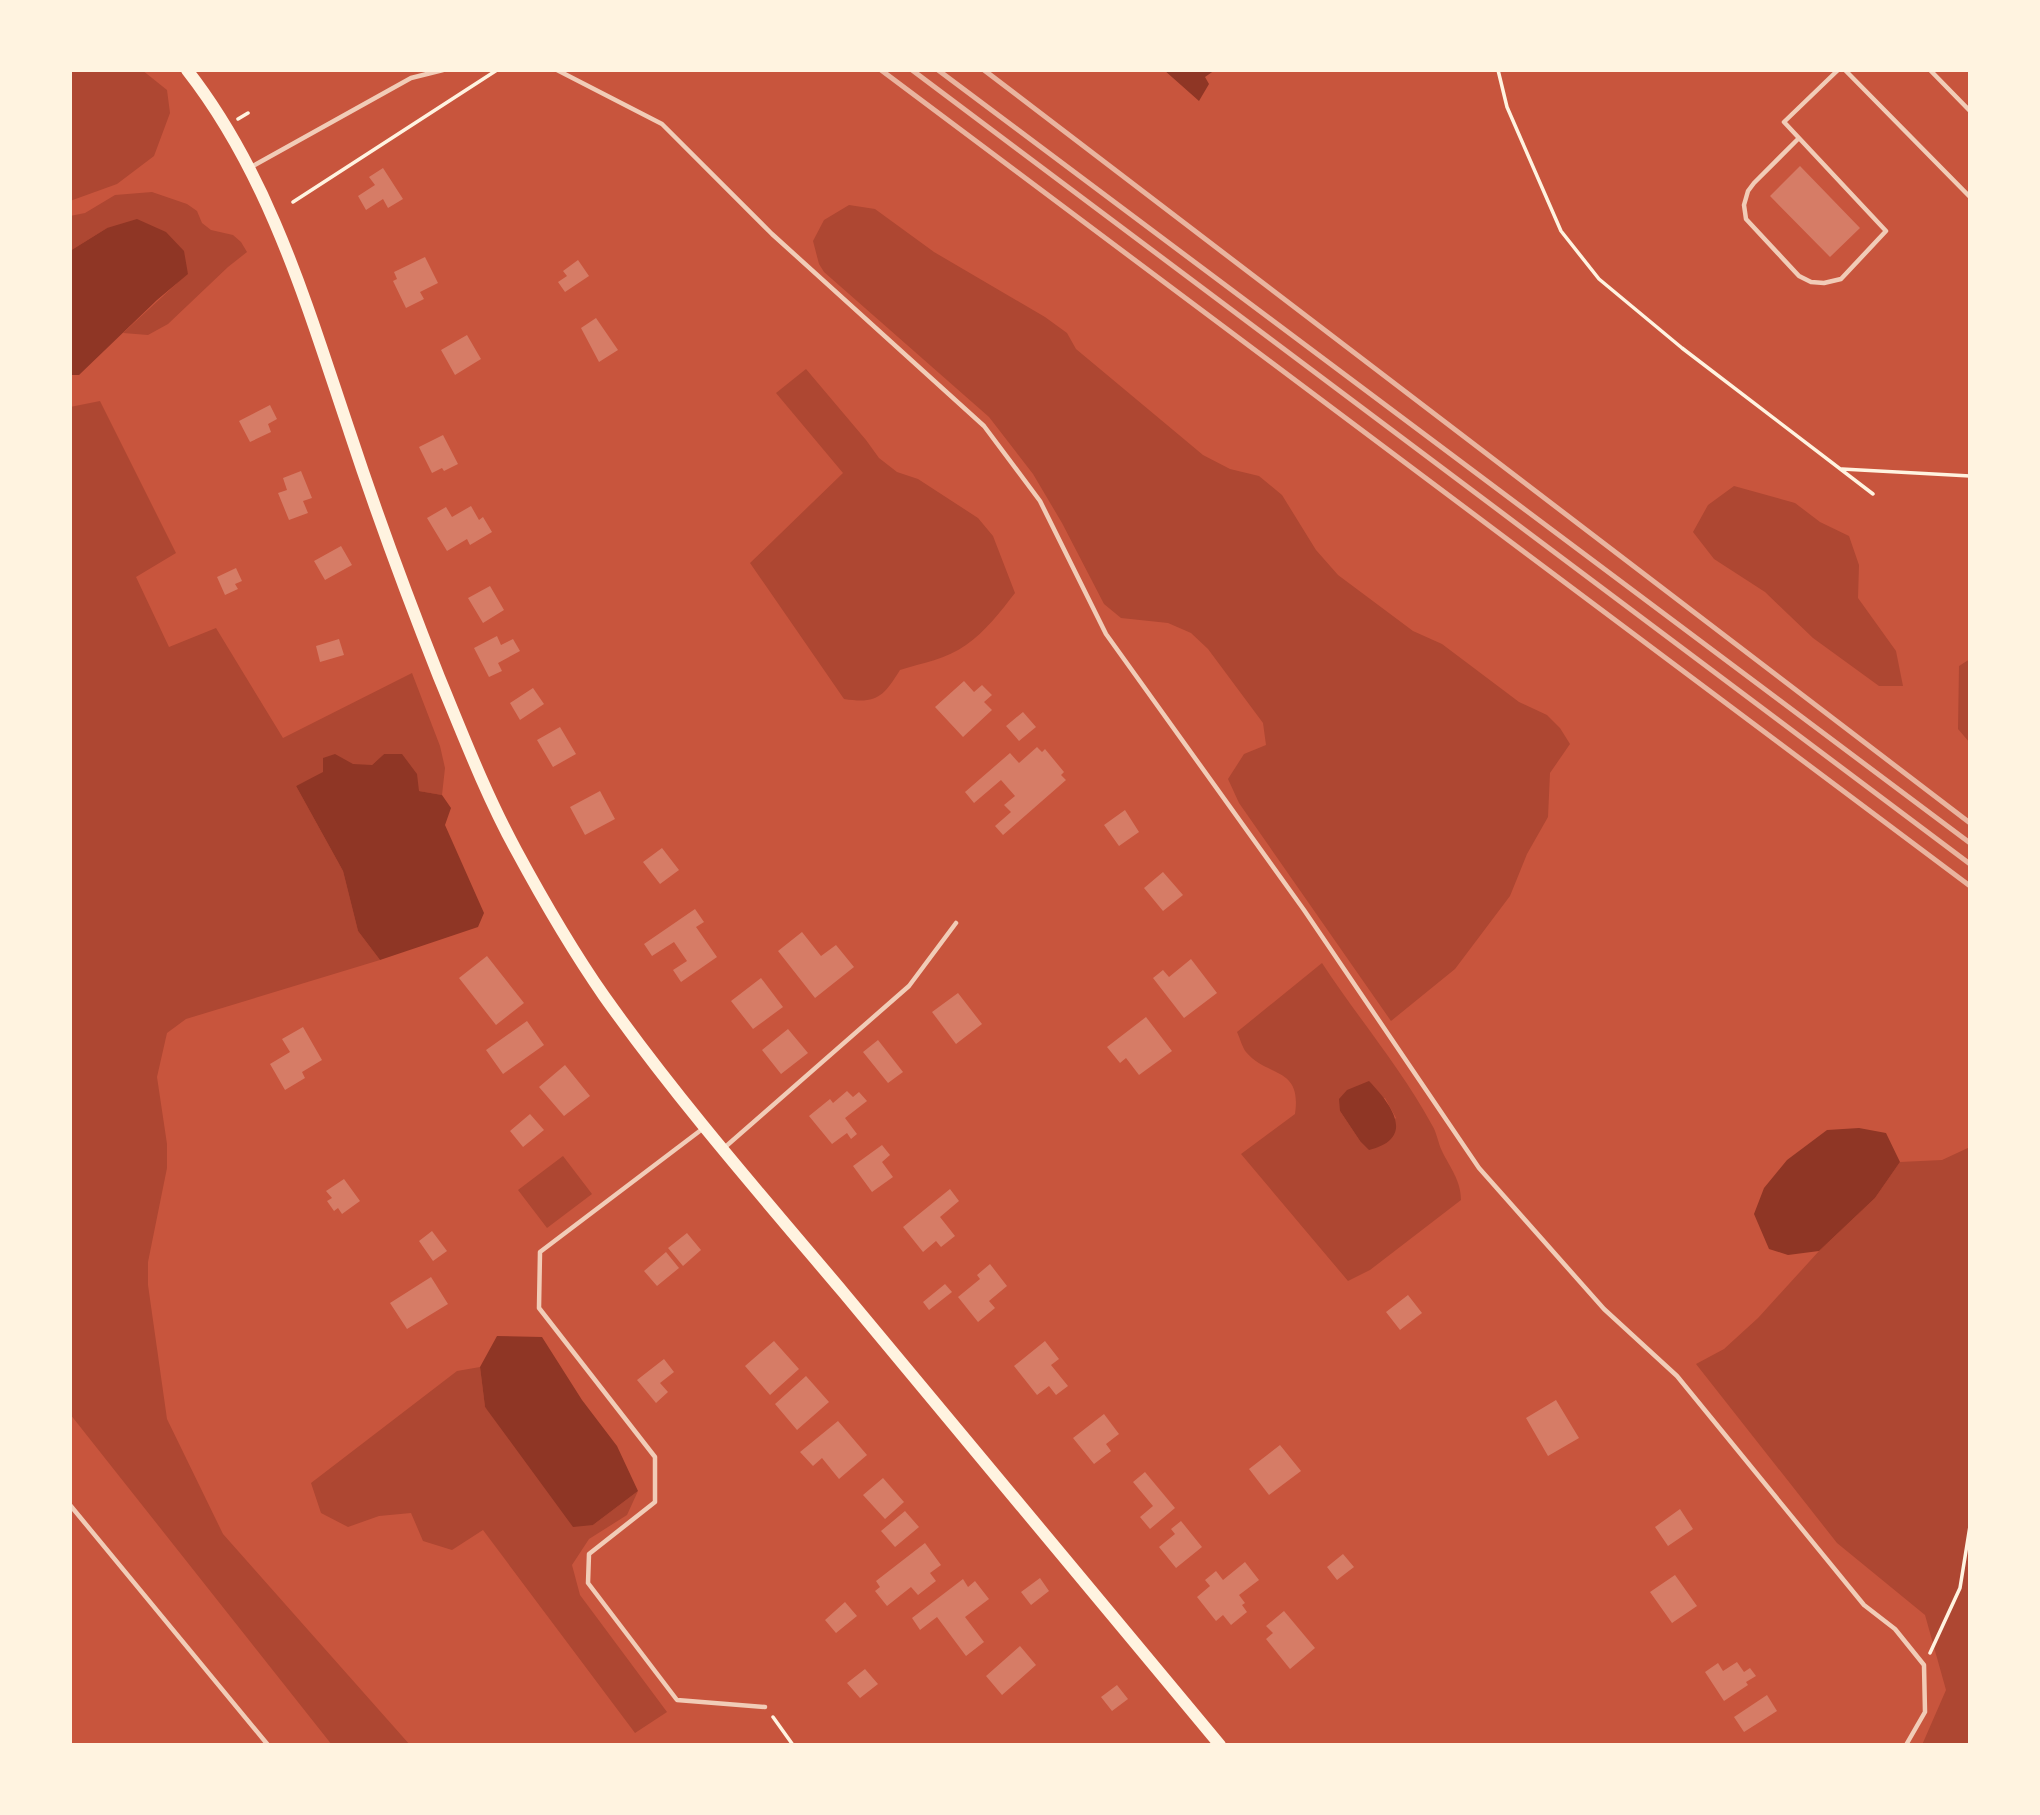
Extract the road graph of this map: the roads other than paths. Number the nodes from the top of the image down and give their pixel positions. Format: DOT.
graph roads {
  1 [pos="187,70"];
  2 [pos="443,70"];
  3 [pos="557,70"];
  4 [pos="1838,70"];
  5 [pos="1845,70"];
  6 [pos="1930,70"];
  7 [pos="1970,111"];
  8 [pos="1799,138"];
  9 [pos="250,167"];
  10 [pos="1970,197"];
  11 [pos="956,922"];
  12 [pos="705,1127"];
  13 [pos="723,1149"];
  14 [pos="70,1505"];
  15 [pos="765,1707"];
  16 [pos="268,1745"];
  17 [pos="1220,1745"];
  18 [pos="1906,1745"];
  1 -- 9 [label="main road"];
  2 -- 9 [label="lane"];
  3 -- 18 [label="lane"];
  4 -- 8 [label="lane"];
  5 -- 10 [label="lane"];
  6 -- 7 [label="lane"];
  8 -- 8 [label="lane"];
  9 -- 12 [label="main road"];
  11 -- 13 [label="lane"];
  12 -- 13 [label="main road"];
  12 -- 15 [label="lane"];
  13 -- 17 [label="main road"];
  14 -- 16 [label="lane"];
}
